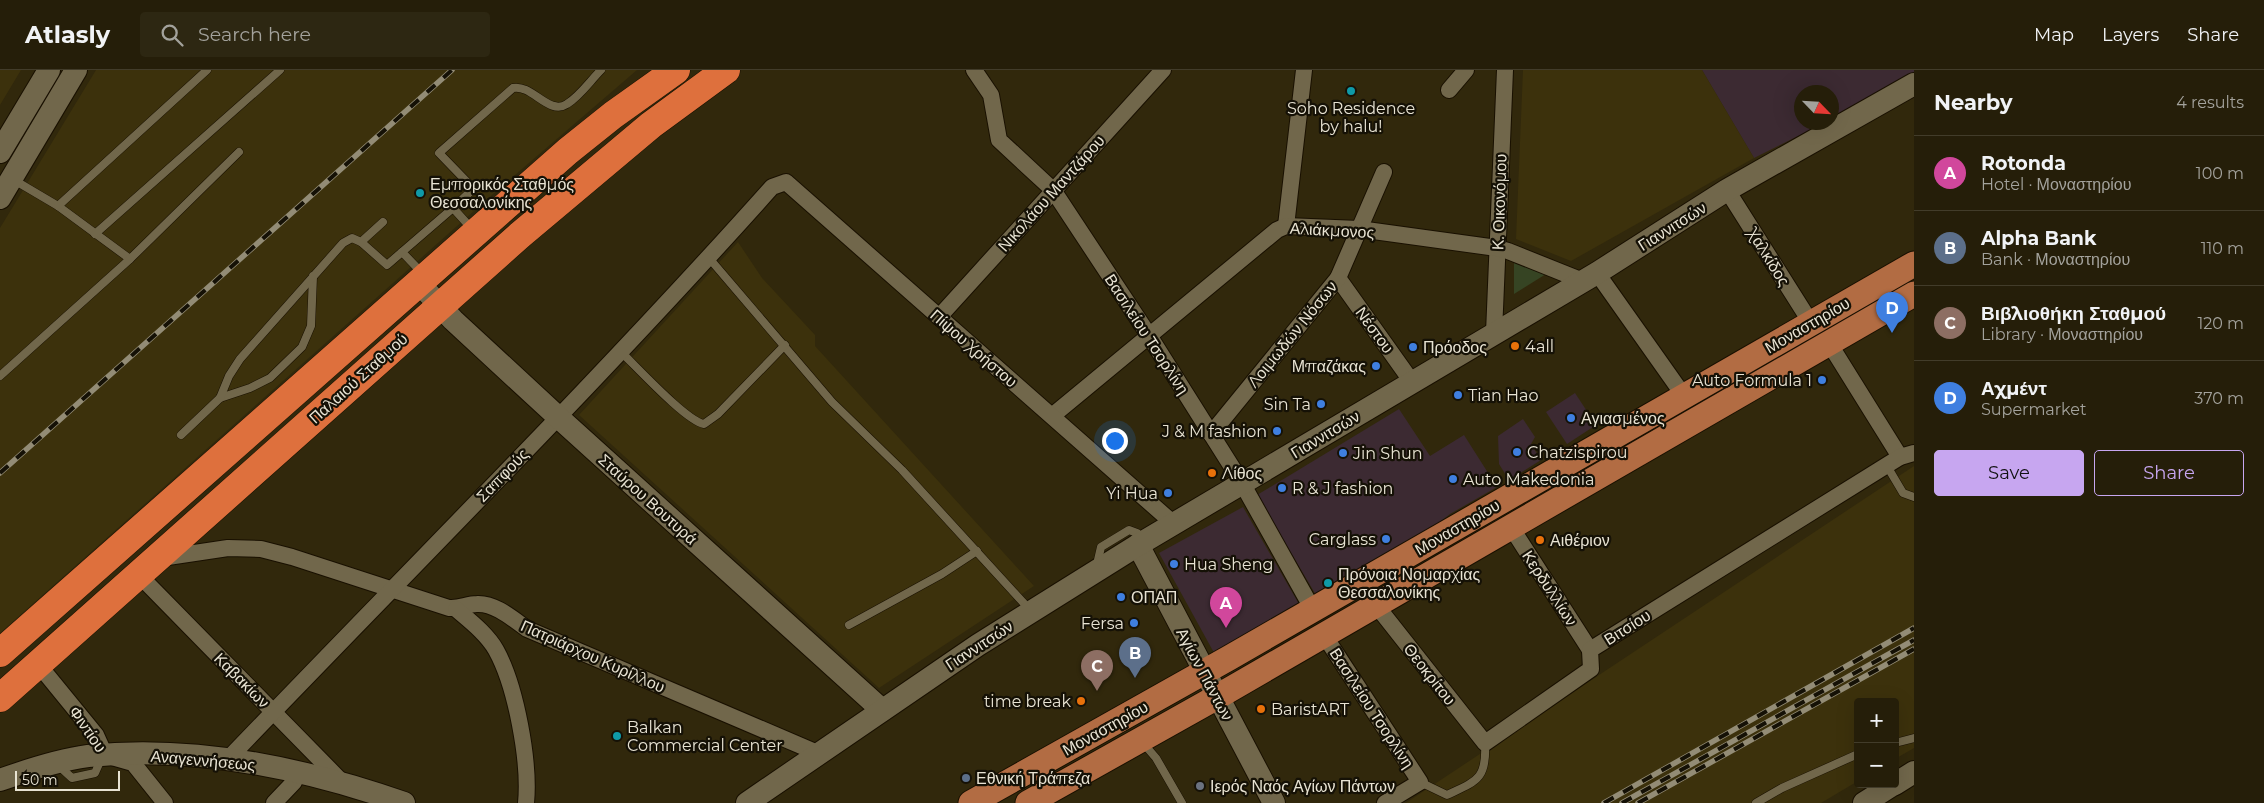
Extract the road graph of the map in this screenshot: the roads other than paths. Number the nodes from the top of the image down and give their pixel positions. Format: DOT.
graph roads {
  1 [pos="49,70"];
  2 [pos="76,70"];
  3 [pos="280,70"];
  4 [pos="601,70"];
  5 [pos="676,70"];
  6 [pos="726,70"];
  7 [pos="974,70"];
  8 [pos="1163,70"];
  9 [pos="1304,70"];
  10 [pos="1466,70"];
  11 [pos="1505,70"];
  12 [pos="205,71"];
  13 [pos="1914,84"];
  14 [pos="1449,90"];
  15 [pos="0,152"];
  16 [pos="239,152"];
  17 [pos="1384,172"];
  18 [pos="12,179"];
  19 [pos="772,187"];
  20 [pos="1053,190"];
  21 [pos="1727,190"];
  22 [pos="0,198"];
  23 [pos="58,206"];
  24 [pos="453,208"];
  25 [pos="383,222"];
  26 [pos="1286,226"];
  27 [pos="1359,229"];
  28 [pos="475,232"];
  29 [pos="95,234"];
  30 [pos="361,242"];
  31 [pos="1497,248"];
  32 [pos="402,252"];
  33 [pos="709,258"];
  34 [pos="130,259"];
  35 [pos="1914,264"];
  36 [pos="313,276"];
  37 [pos="1590,277"];
  38 [pos="1338,278"];
  39 [pos="422,280"];
  40 [pos="1914,294"];
  41 [pos="440,306"];
  42 [pos="939,317"];
  43 [pos="1811,323"];
  44 [pos="1494,333"];
  45 [pos="1150,337"];
  46 [pos="1829,343"];
  47 [pos="785,345"];
  48 [pos="620,351"];
  49 [pos="0,376"];
  50 [pos="1412,382"];
  51 [pos="1684,396"];
  52 [pos="220,398"];
  53 [pos="1052,416"];
  54 [pos="558,417"];
  55 [pos="1211,434"];
  56 [pos="181,435"];
  57 [pos="1900,459"];
  58 [pos="1242,483"];
  59 [pos="1914,497"];
  60 [pos="1174,524"];
  61 [pos="1511,527"];
  62 [pos="1138,539"];
  63 [pos="977,552"];
  64 [pos="1098,560"];
  65 [pos="149,567"];
  66 [pos="392,588"];
  67 [pos="1376,605"];
  68 [pos="456,609"];
  69 [pos="1313,610"];
  70 [pos="1032,611"];
  71 [pos="850,625"];
  72 [pos="1324,635"];
  73 [pos="1590,650"];
  74 [pos="0,652"];
  75 [pos="1302,656"];
  76 [pos="1294,662"];
  77 [pos="38,664"];
  78 [pos="1204,673"];
  79 [pos="1217,697"];
  80 [pos="0,698"];
  81 [pos="882,710"];
  82 [pos="274,712"];
  83 [pos="1914,738"];
  84 [pos="1140,740"];
  85 [pos="1899,742"];
  86 [pos="1485,743"];
  87 [pos="820,754"];
  88 [pos="104,756"];
  89 [pos="1854,756"];
  90 [pos="228,759"];
  91 [pos="1914,772"];
  92 [pos="297,773"];
  93 [pos="0,780"];
  94 [pos="1420,782"];
  95 [pos="346,786"];
  96 [pos="1891,790"];
  97 [pos="397,802"];
  98 [pos="165,803"];
  99 [pos="274,803"];
  100 [pos="526,803"];
  101 [pos="747,803"];
  102 [pos="971,803"];
  103 [pos="1028,803"];
  104 [pos="1182,803"];
  105 [pos="1274,803"];
  106 [pos="1384,803"];
  107 [pos="1756,803"];
  108 [pos="1864,803"];
  1 -- 15 [label="main road"];
  2 -- 18 [label="main road"];
  3 -- 29 [label="lane"];
  4 -- 24 [label="lane"];
  5 -- 28 [label="highway, Παλαιού Σταθμού"];
  6 -- 41 [label="highway, Παλαιού Σταθμού"];
  7 -- 20 [label="street, Βασιλείου Τσορλίνη"];
  8 -- 20 [label="street, Νικολάου Μαντζάρου"];
  9 -- 26 [label="street"];
  10 -- 14 [label="street"];
  11 -- 31 [label="street, Κ. Οικονόμου"];
  12 -- 23 [label="lane"];
  13 -- 21 [label="main road, Γιαννιτσών"];
  16 -- 34 [label="lane"];
  17 -- 27 [label="street, Λοιμωδών Νόσων"];
  18 -- 22 [label="main road"];
  18 -- 23 [label="lane"];
  19 -- 33 [label="street, Σαπφούς"];
  19 -- 42 [label="street, Πίψου Χρήστου"];
  20 -- 42 [label="street, Νικολάου Μαντζάρου"];
  20 -- 45 [label="street, Βασιλείου Τσορλίνη"];
  21 -- 37 [label="main road, Γιαννιτσών"];
  21 -- 43 [label="street, Χαλκίδος"];
  23 -- 29 [label="lane"];
  24 -- 28 [label="lane"];
  24 -- 32 [label="lane"];
  25 -- 30 [label="lane"];
  26 -- 27 [label="street, Αλιάκμονος"];
  26 -- 45 [label="street, Αλιάκμονος"];
  27 -- 31 [label="street, Αλιάκμονος"];
  27 -- 38 [label="street, Λοιμωδών Νόσων"];
  28 -- 39 [label="highway, Παλαιού Σταθμού"];
  29 -- 34 [label="lane"];
  30 -- 32 [label="lane"];
  30 -- 36 [label="lane"];
  31 -- 37 [label="street, Αλιάκμονος"];
  31 -- 44 [label="street, Κ. Οικονόμου"];
  32 -- 39 [label="lane"];
  33 -- 47 [label="lane"];
  33 -- 48 [label="street, Σαπφούς"];
  34 -- 49 [label="lane"];
  35 -- 43 [label="main road, Μοναστηρίου"];
  36 -- 52 [label="lane"];
  36 -- 52 [label="lane"];
  37 -- 44 [label="main road, Γιαννιτσών"];
  37 -- 51 [label="street"];
  38 -- 50 [label="street, Νέστου"];
  38 -- 55 [label="street, Λοιμωδών Νόσων"];
  39 -- 41 [label="main road, Σταύρου Βουτυρά"];
  39 -- 74 [label="highway, Παλαιού Σταθμού"];
  40 -- 46 [label="main road, Μοναστηρίου"];
  41 -- 54 [label="main road, Σταύρου Βουτυρά"];
  41 -- 65 [label="highway, Παλαιού Σταθμού"];
  42 -- 53 [label="street, Πίψου Χρήστου"];
  43 -- 51 [label="main road, Μοναστηρίου"];
  44 -- 50 [label="main road, Γιαννιτσών"];
  45 -- 53 [label="street, Αλιάκμονος"];
  45 -- 55 [label="street, Βασιλείου Τσορλίνη"];
  46 -- 57 [label="street"];
  46 -- 61 [label="main road, Μοναστηρίου"];
  47 -- 48 [label="lane"];
  47 -- 63 [label="lane"];
  48 -- 54 [label="street, Σαπφούς"];
  50 -- 58 [label="main road, Γιαννιτσών"];
  51 -- 69 [label="main road, Μοναστηρίου"];
  52 -- 56 [label="lane"];
  53 -- 60 [label="street, Πίψου Χρήστου"];
  54 -- 66 [label="street, Σαπφούς"];
  54 -- 81 [label="main road, Σταύρου Βουτυρά"];
  55 -- 58 [label="street, Βασιλείου Τσορλίνη"];
  57 -- 59 [label="lane"];
  57 -- 73 [label="street, Βιτσίου"];
  58 -- 60 [label="main road, Γιαννιτσών"];
  58 -- 69 [label="street, Βασιλείου Τσορλίνη"];
  60 -- 62 [label="main road, Γιαννιτσών"];
  61 -- 67 [label="main road, Μοναστηρίου"];
  61 -- 73 [label="street, Κερδυλλίων"];
  62 -- 64 [label="lane"];
  62 -- 70 [label="main road, Γιαννιτσών"];
  62 -- 78 [label="main road, Αγίων Πάντων"];
  63 -- 70 [label="lane"];
  63 -- 71 [label="lane"];
  65 -- 66 [label="street, Πατριάρχου Κυρίλλου"];
  65 -- 77 [label="highway, Παλαιού Σταθμού"];
  65 -- 82 [label="street, Καβακίων"];
  66 -- 68 [label="street, Πατριάρχου Κυρίλλου"];
  66 -- 82 [label="street, Σαπφούς"];
  67 -- 72 [label="main road, Μοναστηρίου"];
  67 -- 86 [label="street, Θεοκρίτου"];
  68 -- 87 [label="street, Πατριάρχου Κυρίλλου"];
  68 -- 100 [label="street"];
  69 -- 78 [label="main road, Μοναστηρίου"];
  70 -- 81 [label="main road, Γιαννιτσών"];
  72 -- 79 [label="main road, Μοναστηρίου"];
  72 -- 94 [label="street, Βασιλείου Τσορλίνη"];
  73 -- 86 [label="street, Βιτσίου"];
  75 -- 76 [label="lane"];
  77 -- 80 [label="highway, Παλαιού Σταθμού"];
  77 -- 88 [label="street, Φιντίου"];
  78 -- 79 [label="main road, Αγίων Πάντων"];
  78 -- 102 [label="main road, Μοναστηρίου"];
  79 -- 84 [label="main road, Μοναστηρίου"];
  79 -- 105 [label="main road, Αγίων Πάντων"];
  81 -- 87 [label="main road, Γιαννιτσών"];
  82 -- 90 [label="street, Σαπφούς"];
  82 -- 95 [label="street, Καβακίων"];
  83 -- 85 [label="lane"];
  84 -- 103 [label="main road, Μοναστηρίου"];
  84 -- 104 [label="lane"];
  86 -- 94 [label="lane"];
  87 -- 101 [label="main road, Γιαννιτσών"];
  88 -- 90 [label="main road, Αναγεννήσεως"];
  88 -- 93 [label="main road, Αναγεννήσεως"];
  88 -- 98 [label="street, Φιντίου"];
  89 -- 107 [label="lane"];
  90 -- 92 [label="main road, Αναγεννήσεως"];
  91 -- 96 [label="main road"];
  92 -- 95 [label="main road, Αναγεννήσεως"];
  92 -- 99 [label="street"];
  94 -- 106 [label="street"];
  95 -- 97 [label="main road, Αναγεννήσεως"];
  96 -- 108 [label="main road"];
}
